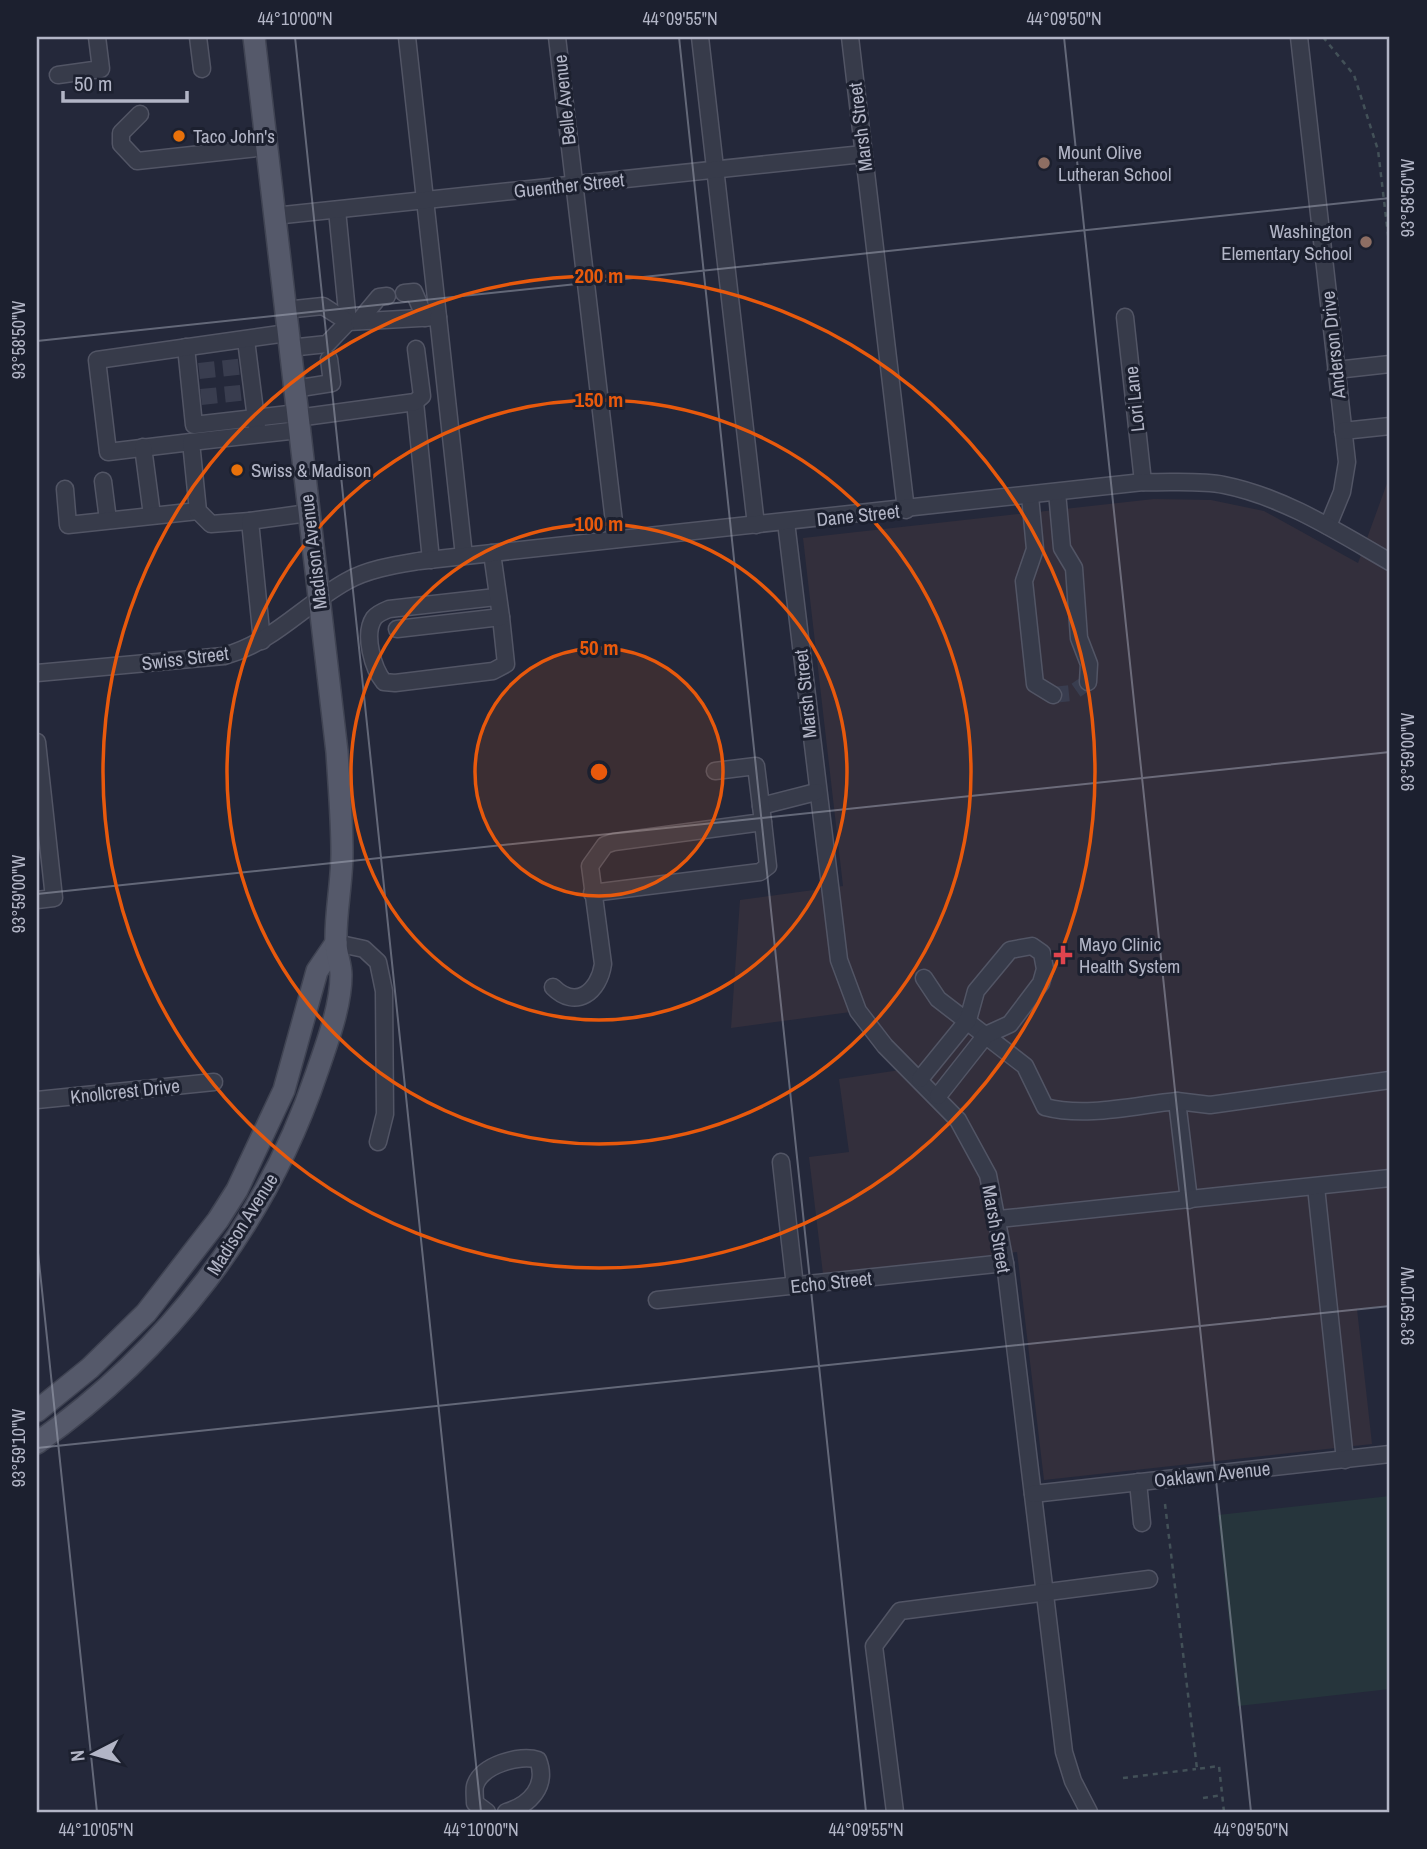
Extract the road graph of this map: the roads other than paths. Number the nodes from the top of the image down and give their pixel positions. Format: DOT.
graph roads {
  1 [pos="97,37"];
  2 [pos="198,37"];
  3 [pos="254,37"];
  4 [pos="407,37"];
  5 [pos="558,37"];
  6 [pos="700,37"];
  7 [pos="855,37"];
  8 [pos="1299,37"];
  9 [pos="202,69"];
  10 [pos="58,75"];
  11 [pos="140,114"];
  12 [pos="266,147"];
  13 [pos="863,154"];
  14 [pos="715,170"];
  15 [pos="574,185"];
  16 [pos="425,201"];
  17 [pos="337,210"];
  18 [pos="274,216"];
  19 [pos="404,293"];
  20 [pos="387,296"];
  21 [pos="285,310"];
  22 [pos="432,317"];
  23 [pos="1125,317"];
  24 [pos="353,322"];
  25 [pos="246,340"];
  26 [pos="288,341"];
  27 [pos="187,347"];
  28 [pos="416,349"];
  29 [pos="329,359"];
  30 [pos="1390,364"];
  31 [pos="1336,370"];
  32 [pos="294,389"];
  33 [pos="415,402"];
  34 [pos="297,420"];
  35 [pos="1390,426"];
  36 [pos="257,427"];
  37 [pos="1343,431"];
  38 [pos="191,442"];
  39 [pos="143,447"];
  40 [pos="103,481"];
  41 [pos="1143,482"];
  42 [pos="65,489"];
  43 [pos="1057,492"];
  44 [pos="1030,496"];
  45 [pos="906,510"];
  46 [pos="198,511"];
  47 [pos="308,513"];
  48 [pos="152,515"];
  49 [pos="108,520"];
  50 [pos="250,520"];
  51 [pos="786,522"];
  52 [pos="756,525"];
  53 [pos="1328,526"];
  54 [pos="615,539"];
  55 [pos="492,553"];
  56 [pos="464,556"];
  57 [pos="431,560"];
  58 [pos="1390,562"];
  59 [pos="496,597"];
  60 [pos="318,601"];
  61 [pos="501,617"];
  62 [pos="397,629"];
  63 [pos="262,642"];
  64 [pos="37,673"];
  65 [pos="1088,682"];
  66 [pos="1053,695"];
  67 [pos="37,742"];
  68 [pos="715,771"];
  69 [pos="816,792"];
  70 [pos="762,814"];
  71 [pos="592,892"];
  72 [pos="37,900"];
  73 [pos="336,943"];
  74 [pos="924,978"];
  75 [pos="553,987"];
  76 [pos="967,1022"];
  77 [pos="986,1035"];
  78 [pos="920,1079"];
  79 [pos="1390,1080"];
  80 [pos="214,1082"];
  81 [pos="938,1096"];
  82 [pos="37,1100"];
  83 [pos="1177,1101"];
  84 [pos="378,1142"];
  85 [pos="781,1162"];
  86 [pos="1390,1178"];
  87 [pos="1316,1187"];
  88 [pos="1189,1200"];
  89 [pos="999,1219"];
  90 [pos="1005,1263"];
  91 [pos="794,1286"];
  92 [pos="657,1300"];
  93 [pos="37,1411"];
  94 [pos="37,1443"];
  95 [pos="1390,1454"];
  96 [pos="1345,1460"];
  97 [pos="1138,1482"];
  98 [pos="1033,1494"];
  99 [pos="1142,1523"];
  100 [pos="1149,1579"];
  101 [pos="1045,1592"];
  102 [pos="525,1810"];
  103 [pos="487,1812"];
  104 [pos="506,1812"];
  105 [pos="895,1812"];
  106 [pos="1089,1812"];
  1 -- 10 [label="street"];
  2 -- 9 [label="street"];
  3 -- 12 [label="main road, Madison Avenue"];
  4 -- 16 [label="street"];
  5 -- 15 [label="street, Belle Avenue"];
  6 -- 14 [label="street"];
  7 -- 13 [label="street, Marsh Street"];
  8 -- 31 [label="street, Anderson Drive"];
  11 -- 12 [label="street"];
  12 -- 18 [label="main road, Madison Avenue"];
  13 -- 14 [label="street, Guenther Street"];
  13 -- 45 [label="street, Marsh Street"];
  14 -- 15 [label="street, Guenther Street"];
  14 -- 52 [label="street"];
  15 -- 16 [label="street, Guenther Street"];
  15 -- 54 [label="street, Belle Avenue"];
  16 -- 17 [label="street, Guenther Street"];
  16 -- 22 [label="street"];
  17 -- 18 [label="street, Guenther Street"];
  17 -- 24 [label="street"];
  18 -- 21 [label="main road, Madison Avenue"];
  19 -- 22 [label="street"];
  20 -- 24 [label="street"];
  21 -- 24 [label="street"];
  21 -- 26 [label="main road, Madison Avenue"];
  22 -- 24 [label="street"];
  22 -- 56 [label="street"];
  23 -- 41 [label="street, Lori Lane"];
  24 -- 26 [label="street"];
  25 -- 26 [label="street"];
  25 -- 27 [label="street"];
  25 -- 36 [label="street"];
  26 -- 32 [label="main road, Madison Avenue"];
  27 -- 36 [label="street"];
  27 -- 39 [label="street"];
  28 -- 33 [label="street"];
  29 -- 32 [label="street"];
  30 -- 31 [label="street"];
  31 -- 37 [label="street, Anderson Drive"];
  32 -- 34 [label="main road, Madison Avenue"];
  33 -- 34 [label="street"];
  33 -- 57 [label="street"];
  34 -- 36 [label="street"];
  34 -- 47 [label="main road, Madison Avenue"];
  35 -- 37 [label="street"];
  36 -- 38 [label="street"];
  37 -- 53 [label="street, Anderson Drive"];
  38 -- 39 [label="street"];
  38 -- 46 [label="street"];
  39 -- 48 [label="street"];
  40 -- 49 [label="street"];
  41 -- 43 [label="street, Dane Street"];
  41 -- 53 [label="street, Dane Street"];
  42 -- 49 [label="street"];
  43 -- 44 [label="street, Dane Street"];
  43 -- 65 [label="street"];
  44 -- 45 [label="street, Dane Street"];
  44 -- 66 [label="street"];
  45 -- 51 [label="street, Dane Street"];
  46 -- 48 [label="street"];
  46 -- 50 [label="street"];
  47 -- 50 [label="street"];
  47 -- 60 [label="main road, Madison Avenue"];
  48 -- 49 [label="street"];
  50 -- 63 [label="street"];
  51 -- 52 [label="street, Dane Street"];
  51 -- 69 [label="street, Marsh Street"];
  52 -- 54 [label="street, Dane Street"];
  53 -- 58 [label="street, Dane Street"];
  54 -- 55 [label="street, Dane Street"];
  55 -- 56 [label="street, Dane Street"];
  55 -- 59 [label="street"];
  56 -- 57 [label="street, Dane Street"];
  57 -- 60 [label="street, Dane Street"];
  59 -- 61 [label="street"];
  59 -- 61 [label="street"];
  60 -- 63 [label="street, Swiss Street"];
  60 -- 73 [label="main road, Madison Avenue"];
  61 -- 62 [label="street"];
  63 -- 64 [label="street, Swiss Street"];
  67 -- 72 [label="street"];
  68 -- 70 [label="street"];
  69 -- 70 [label="street"];
  69 -- 78 [label="street, Marsh Street"];
  70 -- 71 [label="street"];
  70 -- 71 [label="street"];
  71 -- 75 [label="street"];
  73 -- 84 [label="street"];
  73 -- 93 [label="main road, Madison Avenue"];
  73 -- 94 [label="main road, Madison Avenue"];
  74 -- 76 [label="street"];
  76 -- 77 [label="street"];
  76 -- 77 [label="street"];
  76 -- 78 [label="street"];
  77 -- 81 [label="street"];
  77 -- 83 [label="street"];
  78 -- 81 [label="street, Marsh Street"];
  79 -- 83 [label="street"];
  80 -- 82 [label="street, Knollcrest Drive"];
  81 -- 89 [label="street, Marsh Street"];
  83 -- 88 [label="street"];
  85 -- 91 [label="street"];
  86 -- 87 [label="street"];
  87 -- 88 [label="street"];
  87 -- 96 [label="street"];
  88 -- 89 [label="street"];
  89 -- 90 [label="street, Marsh Street"];
  90 -- 91 [label="street, Echo Street"];
  90 -- 98 [label="street, Marsh Street"];
  91 -- 92 [label="street, Echo Street"];
  95 -- 96 [label="street, Oaklawn Avenue"];
  96 -- 97 [label="street, Oaklawn Avenue"];
  97 -- 98 [label="street, Oaklawn Avenue"];
  97 -- 99 [label="street"];
  98 -- 101 [label="street, Marsh Street"];
  100 -- 101 [label="street"];
  101 -- 105 [label="street"];
  101 -- 106 [label="street, Marsh Street"];
  102 -- 103 [label="street"];
  102 -- 104 [label="street"];
}
